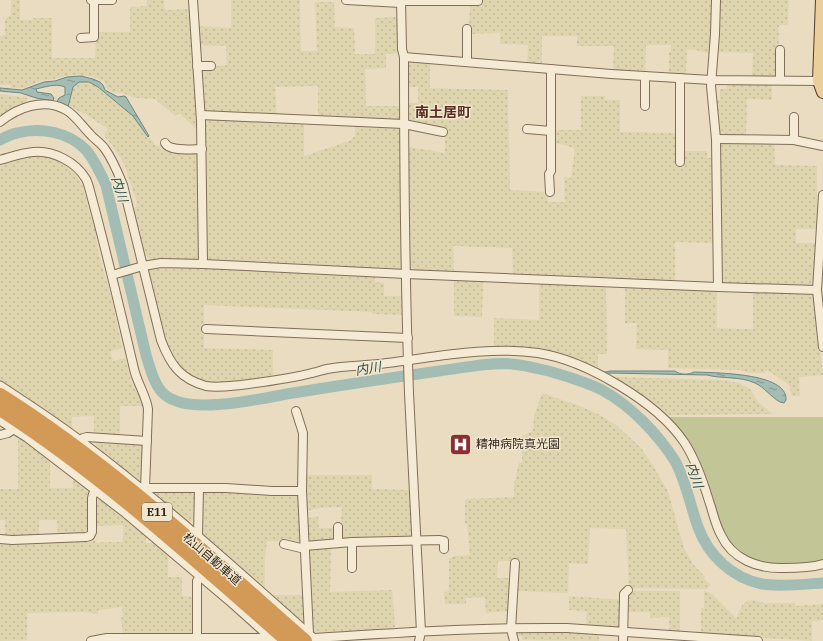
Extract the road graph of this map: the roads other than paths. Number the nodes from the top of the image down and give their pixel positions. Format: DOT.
graph roads {
  1 [pos="91,0"];
  2 [pos="94,0"];
  3 [pos="112,0"];
  4 [pos="193,0"];
  5 [pos="346,0"];
  6 [pos="716,0"];
  7 [pos="822,0"];
  8 [pos="401,1"];
  9 [pos="478,1"];
  10 [pos="467,29"];
  11 [pos="81,38"];
  12 [pos="780,50"];
  13 [pos="404,57"];
  14 [pos="467,62"];
  15 [pos="197,66"];
  16 [pos="211,66"];
  17 [pos="551,69"];
  18 [pos="645,76"];
  19 [pos="680,78"];
  20 [pos="711,80"];
  21 [pos="780,80"];
  22 [pos="821,86"];
  23 [pos="645,106"];
  24 [pos="201,115"];
  25 [pos="794,117"];
  26 [pos="0,122"];
  27 [pos="404,124"];
  28 [pos="527,129"];
  29 [pos="551,131"];
  30 [pos="443,132"];
  31 [pos="716,139"];
  32 [pos="794,140"];
  33 [pos="165,143"];
  34 [pos="823,146"];
  35 [pos="202,149"];
  36 [pos="0,160"];
  37 [pos="680,162"];
  38 [pos="550,192"];
  39 [pos="823,195"];
  40 [pos="203,264"];
  41 [pos="141,266"];
  42 [pos="113,274"];
  43 [pos="406,274"];
  44 [pos="718,287"];
  45 [pos="817,290"];
  46 [pos="821,315"];
  47 [pos="206,329"];
  48 [pos="408,338"];
  49 [pos="823,347"];
  50 [pos="409,362"];
  51 [pos="0,386"];
  52 [pos="0,395"];
  53 [pos="0,409"];
  54 [pos="296,411"];
  55 [pos="0,420"];
  56 [pos="14,429"];
  57 [pos="0,435"];
  58 [pos="79,440"];
  59 [pos="147,441"];
  60 [pos="199,488"];
  61 [pos="144,489"];
  62 [pos="97,491"];
  63 [pos="302,491"];
  64 [pos="338,527"];
  65 [pos="198,536"];
  66 [pos="0,539"];
  67 [pos="417,540"];
  68 [pos="352,542"];
  69 [pos="338,543"];
  70 [pos="284,544"];
  71 [pos="304,547"];
  72 [pos="444,549"];
  73 [pos="514,564"];
  74 [pos="823,564"];
  75 [pos="352,568"];
  76 [pos="200,576"];
  77 [pos="628,590"];
  78 [pos="511,629"];
  79 [pos="420,632"];
  80 [pos="623,632"];
  81 [pos="202,639"];
  82 [pos="311,639"];
  83 [pos="100,640"];
  84 [pos="138,640"];
  85 [pos="273,640"];
  86 [pos="734,640"];
  87 [pos="91,641"];
  88 [pos="288,641"];
  89 [pos="419,641"];
  90 [pos="514,641"];
  91 [pos="623,641"];
  92 [pos="758,641"];
  1 -- 2 [label="street"];
  2 -- 3 [label="street"];
  2 -- 11 [label="street"];
  4 -- 15 [label="street"];
  5 -- 8 [label="street"];
  6 -- 20 [label="street"];
  7 -- 22 [label="main road"];
  8 -- 9 [label="street"];
  8 -- 13 [label="street"];
  10 -- 14 [label="street"];
  12 -- 21 [label="street"];
  13 -- 14 [label="street"];
  13 -- 27 [label="street"];
  14 -- 17 [label="street"];
  15 -- 16 [label="street"];
  15 -- 24 [label="street"];
  17 -- 18 [label="street"];
  17 -- 29 [label="street"];
  18 -- 19 [label="street"];
  18 -- 23 [label="street"];
  19 -- 20 [label="street"];
  19 -- 37 [label="street"];
  20 -- 21 [label="street"];
  20 -- 31 [label="street"];
  21 -- 22 [label="street"];
  24 -- 27 [label="street"];
  24 -- 35 [label="street"];
  25 -- 32 [label="street"];
  26 -- 41 [label="street"];
  27 -- 30 [label="street"];
  27 -- 43 [label="street"];
  28 -- 29 [label="street"];
  29 -- 38 [label="street"];
  31 -- 32 [label="street"];
  31 -- 44 [label="street"];
  32 -- 34 [label="street"];
  33 -- 35 [label="street"];
  35 -- 40 [label="street"];
  36 -- 42 [label="street"];
  39 -- 45 [label="street"];
  40 -- 41 [label="street"];
  40 -- 43 [label="street"];
  41 -- 42 [label="street"];
  41 -- 50 [label="street"];
  42 -- 59 [label="street"];
  43 -- 44 [label="street"];
  43 -- 48 [label="street"];
  44 -- 45 [label="street"];
  45 -- 46 [label="street"];
  46 -- 49 [label="street"];
  47 -- 48 [label="street"];
  48 -- 50 [label="street"];
  50 -- 67 [label="street"];
  50 -- 74 [label="street"];
  51 -- 58 [label="street"];
  52 -- 82 [label="highway, 松山自動車道 / E11"];
  53 -- 88 [label="highway, 松山自動車道 / E11"];
  54 -- 63 [label="street"];
  55 -- 56 [label="street"];
  56 -- 57 [label="street"];
  56 -- 62 [label="street"];
  58 -- 59 [label="street"];
  58 -- 61 [label="street"];
  59 -- 61 [label="street"];
  60 -- 61 [label="street"];
  60 -- 63 [label="street"];
  60 -- 65 [label="street"];
  61 -- 65 [label="street"];
  62 -- 66 [label="street"];
  62 -- 76 [label="street"];
  63 -- 71 [label="street"];
  64 -- 69 [label="street"];
  65 -- 82 [label="street"];
  67 -- 68 [label="street"];
  67 -- 72 [label="street"];
  67 -- 79 [label="street"];
  68 -- 69 [label="street"];
  68 -- 75 [label="street"];
  69 -- 71 [label="street"];
  70 -- 71 [label="street"];
  71 -- 82 [label="street"];
  73 -- 78 [label="street"];
  76 -- 81 [label="street"];
  76 -- 85 [label="street"];
  77 -- 80 [label="street"];
  78 -- 79 [label="street"];
  78 -- 80 [label="street"];
  78 -- 90 [label="street"];
  79 -- 82 [label="street"];
  79 -- 89 [label="street"];
  80 -- 86 [label="street"];
  80 -- 91 [label="street"];
  81 -- 84 [label="street"];
  81 -- 85 [label="street"];
  83 -- 84 [label="street"];
  83 -- 87 [label="street"];
  86 -- 92 [label="street"];
}
